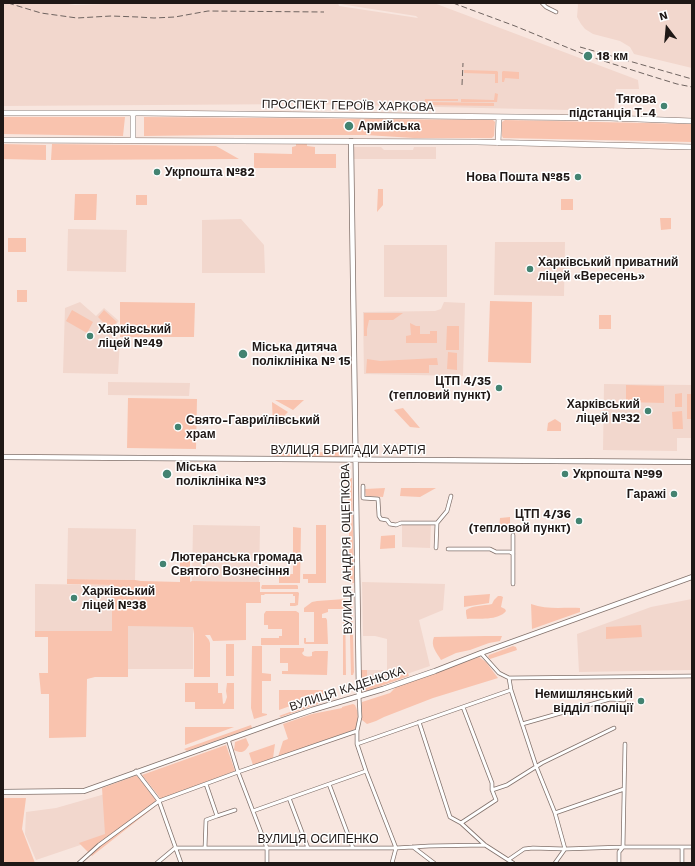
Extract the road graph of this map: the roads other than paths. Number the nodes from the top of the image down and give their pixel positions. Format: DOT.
graph roads {
  1 [pos="542,3"];
  2 [pos="556,12"];
  3 [pos="3,113"];
  4 [pos="133,113"];
  5 [pos="499,117"];
  6 [pos="692,121"];
  7 [pos="3,140"];
  8 [pos="133,140"];
  9 [pos="351,141"];
  10 [pos="498,143"];
  11 [pos="692,146"];
  12 [pos="3,457"];
  13 [pos="355,460"];
  14 [pos="692,462"];
  15 [pos="363,486"];
  16 [pos="451,496"];
  17 [pos="437,523"];
  18 [pos="514,535"];
  19 [pos="436,548"];
  20 [pos="448,549"];
  21 [pos="513,554"];
  22 [pos="692,578"];
  23 [pos="513,584"];
  24 [pos="481,653"];
  25 [pos="692,676"];
  26 [pos="509,678"];
  27 [pos="511,690"];
  28 [pos="359,696"];
  29 [pos="624,700"];
  30 [pos="463,707"];
  31 [pos="419,722"];
  32 [pos="522,724"];
  33 [pos="614,728"];
  34 [pos="357,731"];
  35 [pos="228,739"];
  36 [pos="357,744"];
  37 [pos="625,744"];
  38 [pos="536,766"];
  39 [pos="136,771"];
  40 [pos="366,771"];
  41 [pos="238,772"];
  42 [pos="206,784"];
  43 [pos="329,784"];
  44 [pos="624,789"];
  45 [pos="492,790"];
  46 [pos="3,792"];
  47 [pos="289,798"];
  48 [pos="159,801"];
  49 [pos="235,810"];
  50 [pos="253,811"];
  51 [pos="556,813"];
  52 [pos="217,816"];
  53 [pos="461,823"];
  54 [pos="485,844"];
  55 [pos="412,846"];
  56 [pos="622,847"];
  57 [pos="682,847"];
  58 [pos="692,847"];
  59 [pos="175,848"];
  60 [pos="205,848"];
  61 [pos="267,848"];
  62 [pos="308,848"];
  63 [pos="353,848"];
  64 [pos="396,848"];
  65 [pos="565,849"];
  66 [pos="508,860"];
  67 [pos="79,863"];
  68 [pos="157,863"];
  69 [pos="181,863"];
  70 [pos="267,863"];
  71 [pos="392,863"];
  72 [pos="434,863"];
  73 [pos="513,863"];
  74 [pos="555,863"];
  75 [pos="619,863"];
  76 [pos="682,863"];
  1 -- 2 [label="street"];
  3 -- 4 [label="main road, ПРОСПЕКТ ГЕРОЇВ ХАРКОВА"];
  4 -- 5 [label="main road, ПРОСПЕКТ ГЕРОЇВ ХАРКОВА"];
  4 -- 8 [label="main road"];
  5 -- 6 [label="main road, ПРОСПЕКТ ГЕРОЇВ ХАРКОВА"];
  5 -- 10 [label="main road"];
  7 -- 8 [label="main road"];
  8 -- 9 [label="main road"];
  9 -- 10 [label="main road"];
  9 -- 13 [label="street, ВУЛИЦЯ АНДРІЯ ОЩЕПКОВА"];
  10 -- 11 [label="main road"];
  12 -- 13 [label="street, ВУЛИЦЯ БРИГАДИ ХАРТІЯ"];
  13 -- 14 [label="street, ВУЛИЦЯ БРИГАДИ ХАРТІЯ"];
  13 -- 28 [label="street, ВУЛИЦЯ АНДРІЯ ОЩЕПКОВА"];
  15 -- 17 [label="street"];
  16 -- 17 [label="street"];
  17 -- 19 [label="street"];
  18 -- 21 [label="street"];
  20 -- 21 [label="street"];
  21 -- 23 [label="street"];
  22 -- 24 [label="street, ВУЛИЦЯ КАДЕНЮКА"];
  24 -- 26 [label="street"];
  24 -- 28 [label="street, ВУЛИЦЯ КАДЕНЮКА"];
  25 -- 26 [label="street"];
  26 -- 27 [label="street"];
  27 -- 30 [label="street"];
  27 -- 32 [label="street"];
  28 -- 34 [label="street"];
  28 -- 35 [label="street, ВУЛИЦЯ КАДЕНЮКА"];
  29 -- 32 [label="street"];
  30 -- 31 [label="street"];
  30 -- 45 [label="street"];
  31 -- 36 [label="street"];
  31 -- 53 [label="street"];
  32 -- 38 [label="street"];
  33 -- 38 [label="street"];
  34 -- 36 [label="street"];
  34 -- 41 [label="street"];
  35 -- 39 [label="street, ВУЛИЦЯ КАДЕНЮКА"];
  35 -- 41 [label="street"];
  36 -- 40 [label="street"];
  37 -- 44 [label="street"];
  38 -- 45 [label="street"];
  38 -- 51 [label="street"];
  39 -- 46 [label="street, ВУЛИЦЯ КАДЕНЮКА"];
  39 -- 48 [label="street"];
  40 -- 43 [label="street"];
  40 -- 64 [label="street"];
  41 -- 42 [label="street"];
  41 -- 50 [label="street"];
  42 -- 48 [label="street"];
  42 -- 52 [label="street"];
  43 -- 47 [label="street"];
  43 -- 63 [label="street"];
  44 -- 51 [label="street"];
  44 -- 56 [label="street"];
  45 -- 53 [label="street"];
  47 -- 50 [label="street"];
  47 -- 62 [label="street"];
  48 -- 59 [label="street"];
  48 -- 67 [label="street"];
  49 -- 52 [label="street"];
  50 -- 61 [label="street"];
  51 -- 65 [label="street"];
  52 -- 60 [label="street"];
  53 -- 54 [label="street"];
  54 -- 55 [label="street, ВУЛИЦЯ ОСИПЕНКО"];
  54 -- 66 [label="street"];
  55 -- 64 [label="street, ВУЛИЦЯ ОСИПЕНКО"];
  55 -- 72 [label="street"];
  56 -- 57 [label="street"];
  56 -- 65 [label="street"];
  56 -- 75 [label="street"];
  57 -- 58 [label="street"];
  57 -- 76 [label="street"];
  59 -- 60 [label="street, ВУЛИЦЯ ОСИПЕНКО"];
  59 -- 68 [label="street"];
  59 -- 69 [label="street"];
  60 -- 61 [label="street, ВУЛИЦЯ ОСИПЕНКО"];
  61 -- 62 [label="street, ВУЛИЦЯ ОСИПЕНКО"];
  61 -- 70 [label="street"];
  62 -- 63 [label="street, ВУЛИЦЯ ОСИПЕНКО"];
  63 -- 64 [label="street, ВУЛИЦЯ ОСИПЕНКО"];
  64 -- 71 [label="street"];
  65 -- 66 [label="street"];
  65 -- 74 [label="street"];
  66 -- 73 [label="street"];
}
